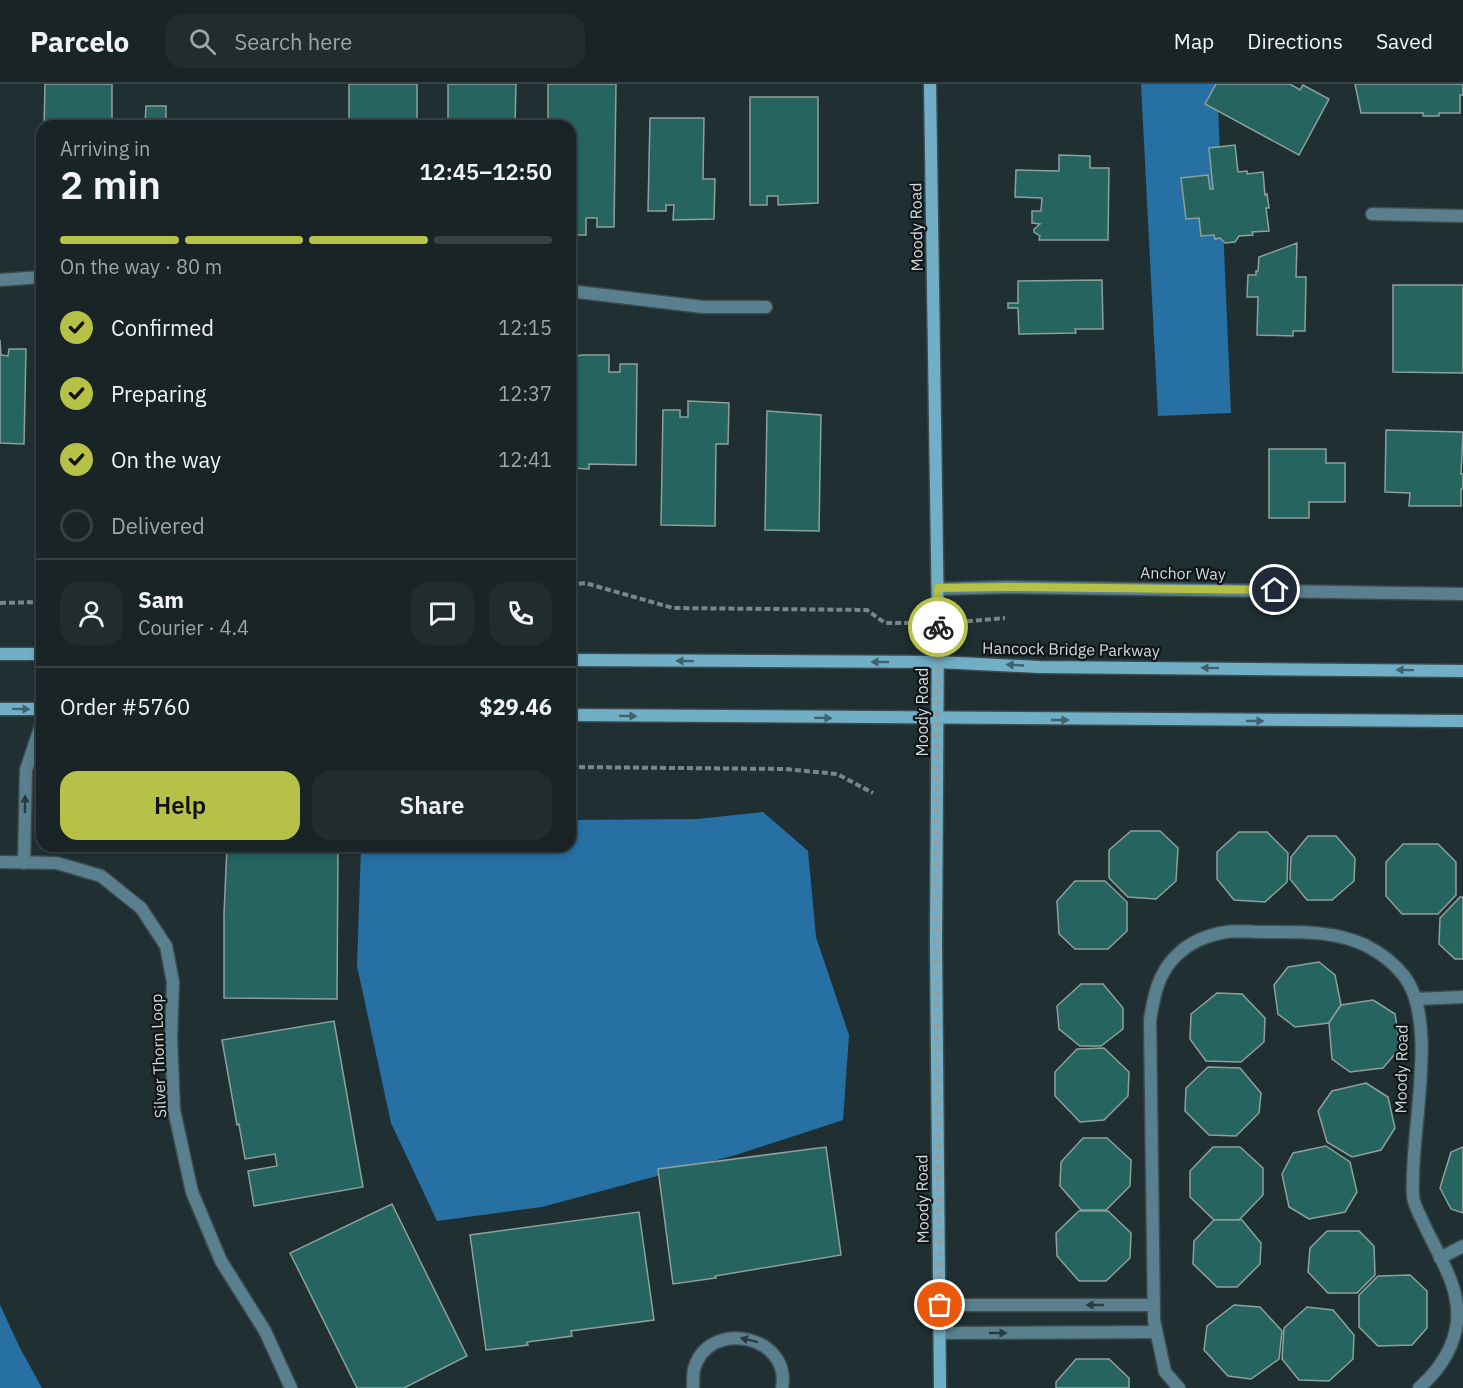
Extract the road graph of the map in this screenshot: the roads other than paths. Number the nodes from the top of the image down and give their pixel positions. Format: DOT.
graph roads {
  1 [pos="930,84"];
  2 [pos="1372,214"];
  3 [pos="1463,216"];
  4 [pos="36,277"];
  5 [pos="0,280"];
  6 [pos="576,292"];
  7 [pos="766,307"];
  8 [pos="938,588"];
  9 [pos="1463,594"];
  10 [pos="0,654"];
  11 [pos="36,654"];
  12 [pos="576,660"];
  13 [pos="938,662"];
  14 [pos="1463,671"];
  15 [pos="0,709"];
  16 [pos="36,709"];
  17 [pos="576,715"];
  18 [pos="939,719"];
  19 [pos="1463,721"];
  20 [pos="36,740"];
  21 [pos="0,862"];
  22 [pos="24,862"];
  23 [pos="1463,997"];
  24 [pos="1416,999"];
  25 [pos="1463,1246"];
  26 [pos="1440,1258"];
  27 [pos="940,1305"];
  28 [pos="1154,1305"];
  29 [pos="1156,1332"];
  30 [pos="940,1333"];
  31 [pos="1426,1386"];
  32 [pos="1177,1387"];
  33 [pos="291,1388"];
  34 [pos="693,1388"];
  35 [pos="782,1388"];
  36 [pos="940,1388"];
  1 -- 8 [label="main road, Moody Road"];
  2 -- 3 [label="street"];
  4 -- 5 [label="street"];
  6 -- 7 [label="street"];
  8 -- 9 [label="street, Anchor Way"];
  8 -- 13 [label="main road, Moody Road"];
  10 -- 11 [label="main road"];
  13 -- 12 [label="main road, Hancock Bridge Parkway, one-way"];
  14 -- 13 [label="main road, Hancock Bridge Parkway, one-way"];
  13 -- 18 [label="main road, Moody Road"];
  15 -- 16 [label="main road, one-way"];
  17 -- 18 [label="main road, one-way"];
  18 -- 19 [label="main road, one-way"];
  18 -- 27 [label="main road, Moody Road"];
  22 -- 20 [label="street, one-way"];
  21 -- 22 [label="street, Silver Thorn Loop"];
  22 -- 33 [label="street, Silver Thorn Loop"];
  23 -- 24 [label="street"];
  24 -- 26 [label="street, Moody Road"];
  24 -- 28 [label="street, Moody Road"];
  25 -- 26 [label="street"];
  26 -- 31 [label="street, Moody Road"];
  28 -- 27 [label="street, one-way"];
  27 -- 30 [label="main road, Moody Road"];
  28 -- 29 [label="street, Moody Road"];
  30 -- 29 [label="street, one-way"];
  29 -- 32 [label="street, Moody Road"];
  30 -- 36 [label="main road, Moody Road"];
  35 -- 34 [label="street, one-way"];
}
